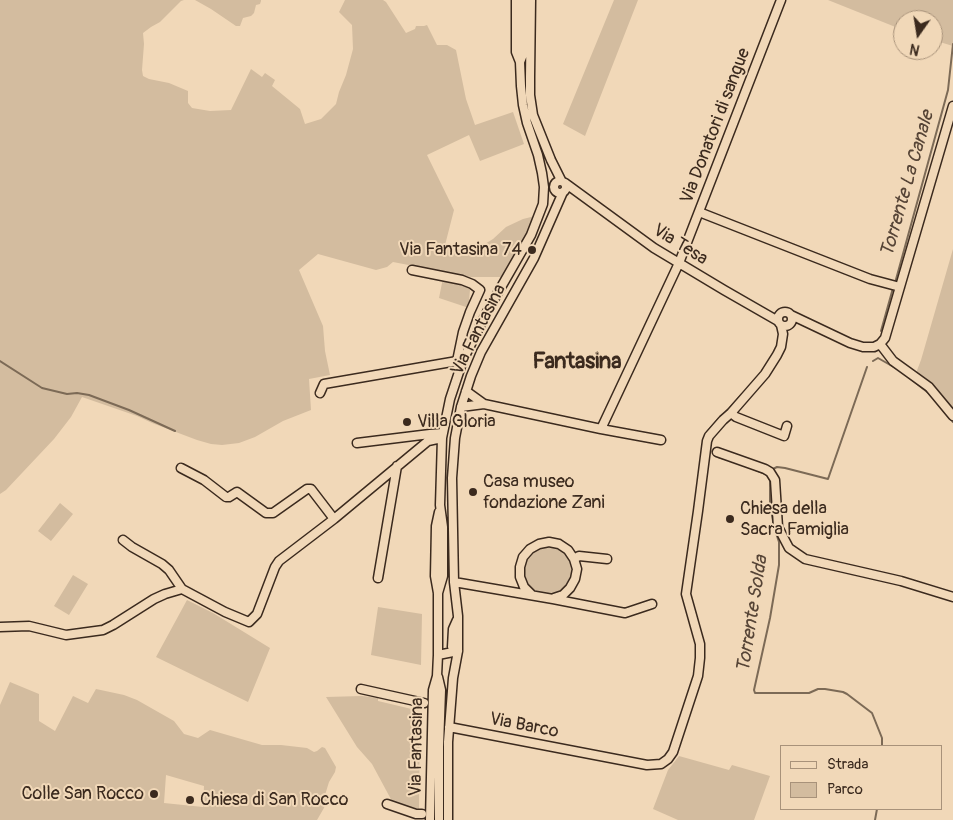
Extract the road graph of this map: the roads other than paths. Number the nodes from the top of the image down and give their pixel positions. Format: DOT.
graph roads {
  1 [pos="516,0"];
  2 [pos="524,0"];
  3 [pos="531,0"];
  4 [pos="781,0"];
  5 [pos="520,62"];
  6 [pos="953,106"];
  7 [pos="561,187"];
  8 [pos="699,212"];
  9 [pos="679,263"];
  10 [pos="412,270"];
  11 [pos="899,287"];
  12 [pos="785,321"];
  13 [pos="880,344"];
  14 [pos="460,361"];
  15 [pos="466,391"];
  16 [pos="320,393"];
  17 [pos="484,404"];
  18 [pos="461,407"];
  19 [pos="731,413"];
  20 [pos="953,416"];
  21 [pos="787,426"];
  22 [pos="601,429"];
  23 [pos="442,436"];
  24 [pos="661,440"];
  25 [pos="357,443"];
  26 [pos="717,452"];
  27 [pos="397,466"];
  28 [pos="181,468"];
  29 [pos="334,519"];
  30 [pos="123,540"];
  31 [pos="574,559"];
  32 [pos="607,559"];
  33 [pos="378,578"];
  34 [pos="454,582"];
  35 [pos="182,589"];
  36 [pos="532,595"];
  37 [pos="953,598"];
  38 [pos="553,599"];
  39 [pos="652,604"];
  40 [pos="458,616"];
  41 [pos="0,627"];
  42 [pos="452,637"];
  43 [pos="438,641"];
  44 [pos="458,651"];
  45 [pos="438,655"];
  46 [pos="437,676"];
  47 [pos="361,689"];
  48 [pos="424,702"];
  49 [pos="449,727"];
  50 [pos="387,804"];
  51 [pos="422,814"];
  52 [pos="430,820"];
  53 [pos="439,820"];
  54 [pos="448,820"];
  1 -- 5 [label="street"];
  2 -- 5 [label="street"];
  3 -- 7 [label="street"];
  4 -- 8 [label="street, Via Donatori di sangue"];
  5 -- 14 [label="street"];
  6 -- 11 [label="street"];
  7 -- 9 [label="street, Via Tesa"];
  7 -- 15 [label="street, Via Fantasina"];
  8 -- 9 [label="street, Via Donatori di sangue"];
  8 -- 11 [label="street"];
  9 -- 12 [label="street, Via Tesa"];
  9 -- 22 [label="street, Via Donatori di sangue"];
  10 -- 14 [label="street"];
  11 -- 13 [label="street"];
  12 -- 13 [label="street, Via Tesa"];
  12 -- 19 [label="street"];
  13 -- 20 [label="street"];
  14 -- 16 [label="street, Via Fantasina"];
  14 -- 23 [label="street, Via Fantasina"];
  15 -- 17 [label="street"];
  15 -- 18 [label="street, Via Fantasina"];
  17 -- 18 [label="street"];
  17 -- 22 [label="street"];
  18 -- 34 [label="street, Via Fantasina"];
  19 -- 21 [label="street"];
  19 -- 49 [label="street, Via Barco"];
  22 -- 24 [label="street"];
  23 -- 25 [label="street"];
  23 -- 27 [label="street"];
  23 -- 43 [label="street, Via Fantasina"];
  26 -- 37 [label="street"];
  27 -- 29 [label="street"];
  27 -- 33 [label="street"];
  28 -- 29 [label="street"];
  29 -- 35 [label="street"];
  30 -- 35 [label="street"];
  31 -- 32 [label="street"];
  31 -- 36 [label="street"];
  31 -- 38 [label="street"];
  34 -- 36 [label="street"];
  34 -- 40 [label="street, Via Fantasina"];
  35 -- 41 [label="street"];
  36 -- 38 [label="street"];
  38 -- 39 [label="street"];
  40 -- 42 [label="street, Via Fantasina"];
  40 -- 44 [label="street, Via Fantasina"];
  42 -- 43 [label="street"];
  42 -- 44 [label="street"];
  43 -- 45 [label="street, Via Fantasina"];
  44 -- 45 [label="street"];
  44 -- 49 [label="street"];
  45 -- 46 [label="street, Via Fantasina"];
  46 -- 52 [label="street, Via Fantasina"];
  46 -- 53 [label="street, Via Fantasina"];
  47 -- 48 [label="street"];
  49 -- 54 [label="street"];
  50 -- 51 [label="street"];
}
